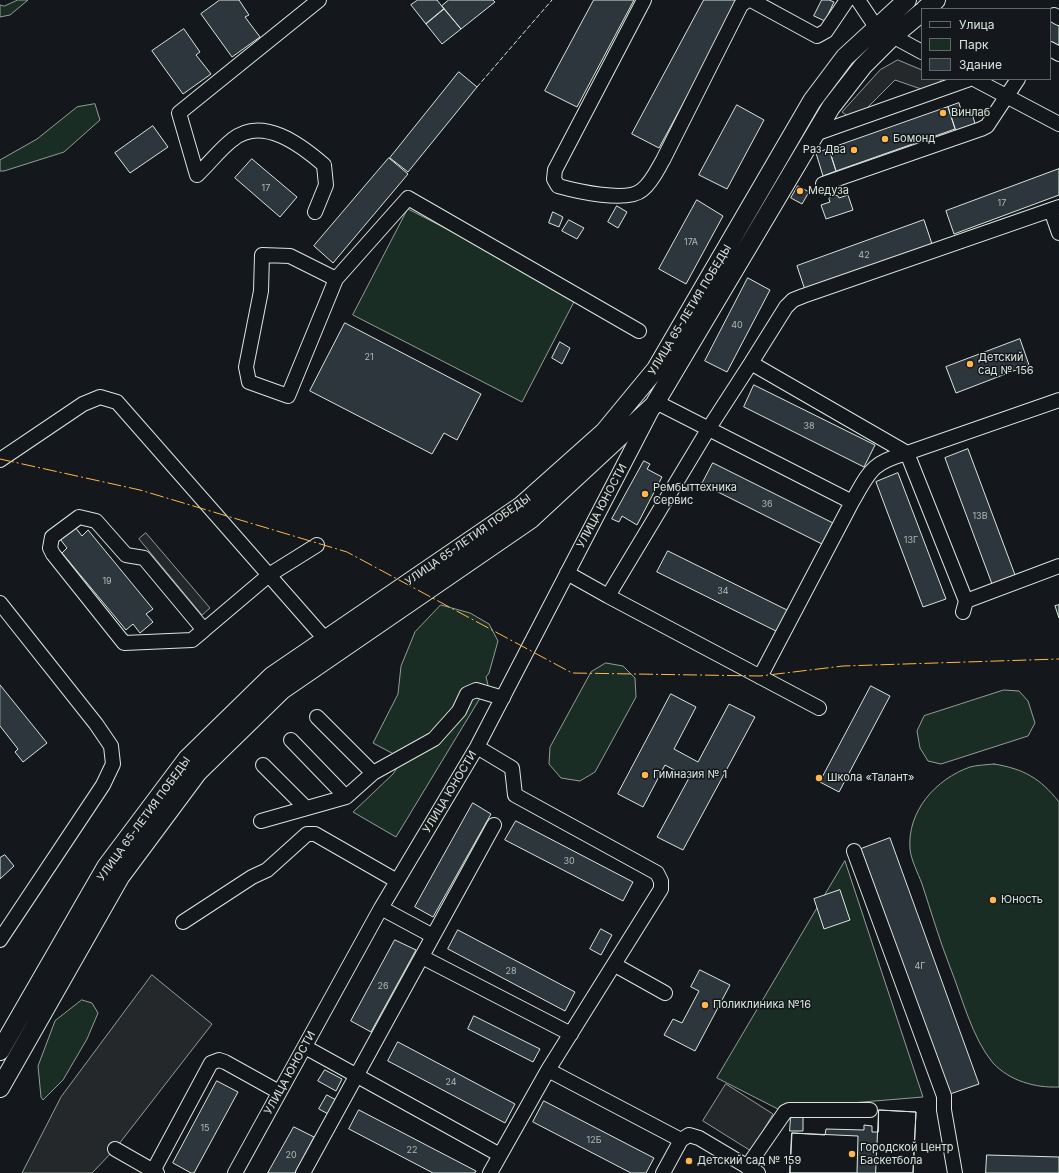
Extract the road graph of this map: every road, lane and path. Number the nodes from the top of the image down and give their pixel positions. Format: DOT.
graph roads {
  1 [pos="319,0"];
  2 [pos="644,0"];
  3 [pos="750,0"];
  4 [pos="847,0"];
  5 [pos="858,0"];
  6 [pos="907,0"];
  7 [pos="937,0"];
  8 [pos="926,8"];
  9 [pos="921,13"];
  10 [pos="876,27"];
  11 [pos="893,36"];
  12 [pos="921,51"];
  13 [pos="967,80"];
  14 [pos="976,80"];
  15 [pos="1017,80"];
  16 [pos="1007,97"];
  17 [pos="1059,124"];
  18 [pos="815,134"];
  19 [pos="823,184"];
  20 [pos="1055,209"];
  21 [pos="315,212"];
  22 [pos="1059,233"];
  23 [pos="336,279"];
  24 [pos="639,331"];
  25 [pos="751,363"];
  26 [pos="1059,400"];
  27 [pos="655,403"];
  28 [pos="709,428"];
  29 [pos="907,454"];
  30 [pos="0,460"];
  31 [pos="852,502"];
  32 [pos="318,545"];
  33 [pos="1059,566"];
  34 [pos="567,573"];
  35 [pos="269,575"];
  36 [pos="608,596"];
  37 [pos="0,603"];
  38 [pos="204,630"];
  39 [pos="325,639"];
  40 [pos="760,677"];
  41 [pos="503,698"];
  42 [pos="819,708"];
  43 [pos="317,717"];
  44 [pos="291,740"];
  45 [pos="477,747"];
  46 [pos="263,765"];
  47 [pos="374,773"];
  48 [pos="346,797"];
  49 [pos="306,808"];
  50 [pos="261,821"];
  51 [pos="494,825"];
  52 [pos="854,851"];
  53 [pos="397,881"];
  54 [pos="381,908"];
  55 [pos="183,922"];
  56 [pos="432,936"];
  57 [pos="0,940"];
  58 [pos="422,957"];
  59 [pos="615,965"];
  60 [pos="665,994"];
  61 [pos="571,1034"];
  62 [pos="304,1047"];
  63 [pos="0,1051"];
  64 [pos="548,1070"];
  65 [pos="357,1076"];
  66 [pos="0,1088"];
  67 [pos="279,1092"];
  68 [pos="870,1110"];
  69 [pos="681,1140"];
  70 [pos="115,1149"];
  71 [pos="500,1155"];
  72 [pos="753,1170"];
  73 [pos="153,1172"];
  74 [pos="235,1173"];
  75 [pos="303,1173"];
  76 [pos="490,1173"];
  77 [pos="663,1173"];
  78 [pos="955,1173"];
  1 -- 21 [label="street"];
  2 -- 3 [label="street"];
  3 -- 4 [label="street"];
  5 -- 10 [label="street"];
  6 -- 10 [label="main road, УЛИЦА 65-ЛЕТИЯ ПОБЕДЫ"];
  7 -- 8 [label="main road"];
  9 -- 11 [label="main road, УЛИЦА 65-ЛЕТИЯ ПОБЕДЫ"];
  10 -- 11 [label="street"];
  10 -- 39 [label="main road, УЛИЦА 65-ЛЕТИЯ ПОБЕДЫ"];
  11 -- 12 [label="street"];
  11 -- 18 [label="main road, УЛИЦА 65-ЛЕТИЯ ПОБЕДЫ"];
  13 -- 18 [label="street"];
  14 -- 16 [label="street"];
  15 -- 16 [label="street"];
  16 -- 17 [label="street"];
  16 -- 19 [label="street"];
  18 -- 27 [label="main road, УЛИЦА 65-ЛЕТИЯ ПОБЕДЫ"];
  20 -- 22 [label="street"];
  20 -- 25 [label="street"];
  23 -- 23 [label="street"];
  23 -- 24 [label="street"];
  25 -- 28 [label="street"];
  25 -- 29 [label="street"];
  26 -- 29 [label="street"];
  27 -- 28 [label="street"];
  27 -- 34 [label="street, УЛИЦА ЮНОСТИ"];
  27 -- 66 [label="main road, УЛИЦА 65-ЛЕТИЯ ПОБЕДЫ"];
  28 -- 31 [label="street"];
  28 -- 36 [label="street"];
  29 -- 31 [label="street"];
  29 -- 33 [label="street"];
  30 -- 35 [label="street"];
  31 -- 40 [label="street"];
  32 -- 35 [label="street"];
  34 -- 36 [label="street"];
  34 -- 41 [label="street, УЛИЦА ЮНОСТИ"];
  35 -- 38 [label="street"];
  35 -- 39 [label="street"];
  36 -- 40 [label="street"];
  37 -- 57 [label="street"];
  38 -- 38 [label="street"];
  39 -- 63 [label="main road, УЛИЦА 65-ЛЕТИЯ ПОБЕДЫ"];
  40 -- 42 [label="street"];
  41 -- 45 [label="street, УЛИЦА ЮНОСТИ"];
  41 -- 47 [label="street"];
  43 -- 47 [label="street"];
  44 -- 48 [label="street"];
  45 -- 53 [label="street, УЛИЦА ЮНОСТИ"];
  45 -- 59 [label="street"];
  46 -- 49 [label="street"];
  47 -- 48 [label="street"];
  48 -- 49 [label="street"];
  49 -- 50 [label="street"];
  51 -- 56 [label="street"];
  52 -- 78 [label="street"];
  53 -- 54 [label="street, УЛИЦА ЮНОСТИ"];
  53 -- 55 [label="street"];
  54 -- 56 [label="street"];
  54 -- 62 [label="street, УЛИЦА ЮНОСТИ"];
  56 -- 58 [label="street"];
  58 -- 61 [label="street"];
  58 -- 65 [label="street"];
  59 -- 60 [label="street"];
  59 -- 61 [label="street"];
  61 -- 64 [label="street"];
  62 -- 65 [label="street"];
  62 -- 67 [label="street, УЛИЦА ЮНОСТИ"];
  64 -- 69 [label="street"];
  64 -- 71 [label="street"];
  65 -- 71 [label="street"];
  65 -- 75 [label="street"];
  67 -- 73 [label="street"];
  67 -- 74 [label="street, УЛИЦА ЮНОСТИ"];
  68 -- 72 [label="street"];
  69 -- 72 [label="street"];
  69 -- 77 [label="street"];
  70 -- 73 [label="street"];
  71 -- 76 [label="street"];
}
